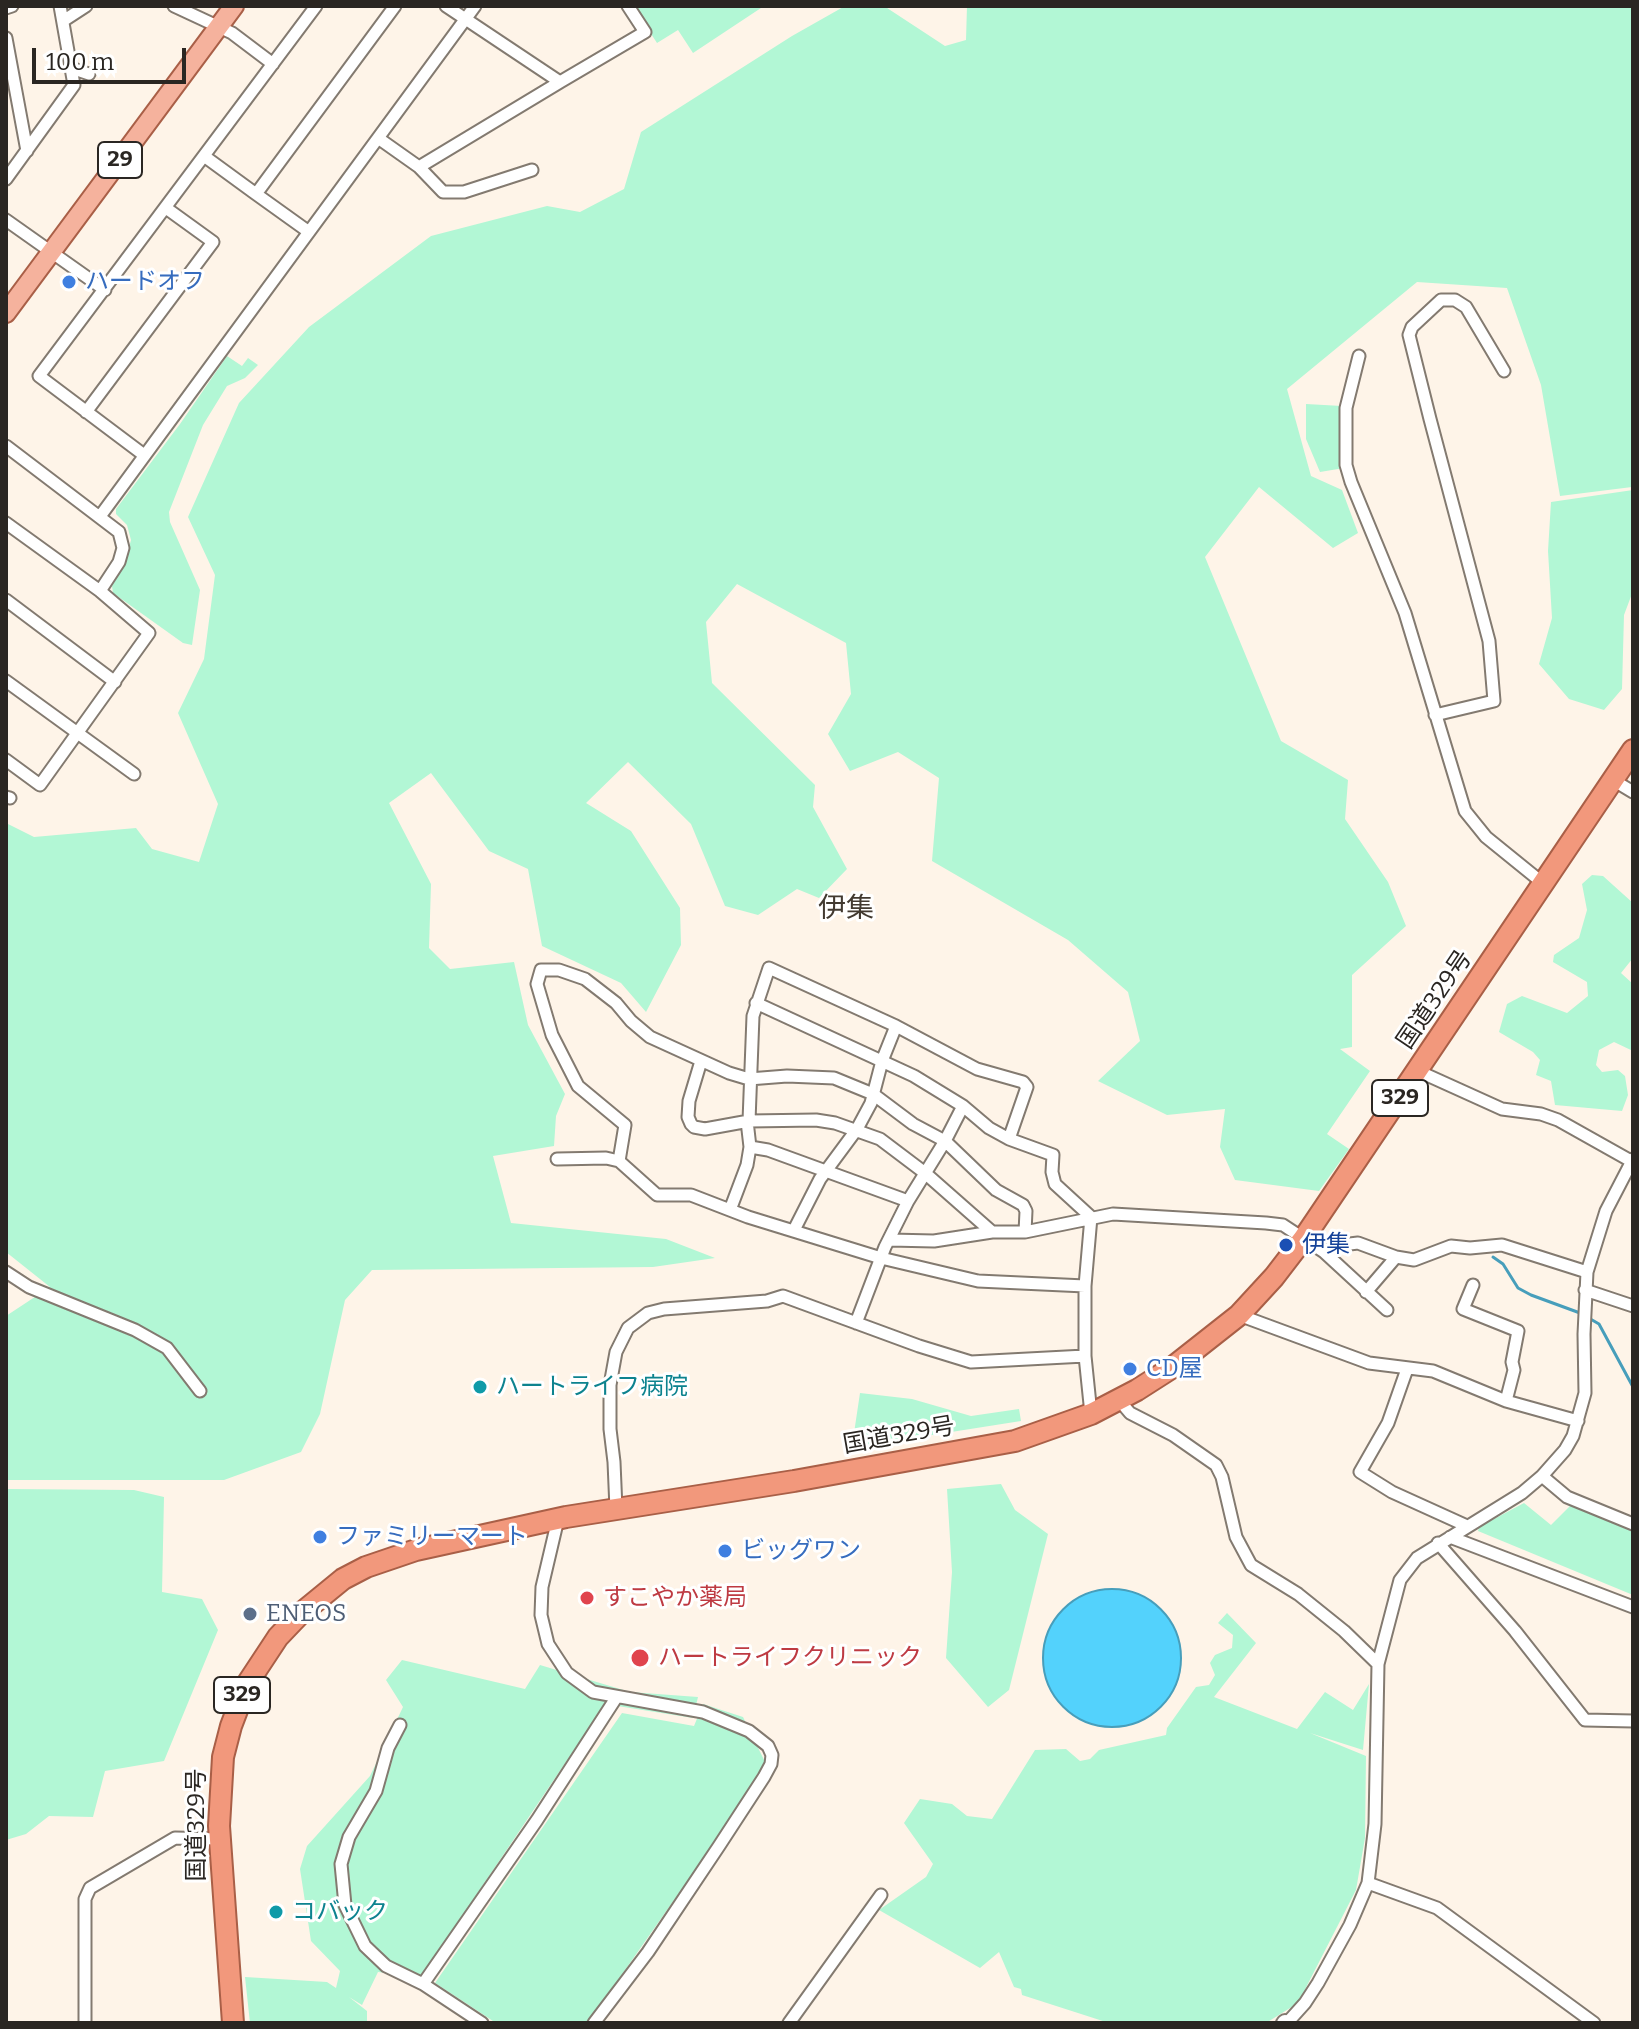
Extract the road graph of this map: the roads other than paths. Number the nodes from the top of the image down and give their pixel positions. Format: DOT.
graph roads {
  1 [pos="60,6"];
  2 [pos="86,6"];
  3 [pos="174,6"];
  4 [pos="234,6"];
  5 [pos="316,6"];
  6 [pos="395,6"];
  7 [pos="446,6"];
  8 [pos="475,6"];
  9 [pos="628,6"];
  10 [pos="466,19"];
  11 [pos="63,21"];
  12 [pos="219,26"];
  13 [pos="6,38"];
  14 [pos="273,64"];
  15 [pos="71,68"];
  16 [pos="89,74"];
  17 [pos="560,82"];
  18 [pos="378,138"];
  19 [pos="27,151"];
  20 [pos="204,156"];
  21 [pos="419,167"];
  22 [pos="532,170"];
  23 [pos="6,179"];
  24 [pos="256,194"];
  25 [pos="166,208"];
  26 [pos="6,220"];
  27 [pos="309,232"];
  28 [pos="53,251"];
  29 [pos="105,290"];
  30 [pos="6,313"];
  31 [pos="1359,356"];
  32 [pos="1504,371"];
  33 [pos="86,412"];
  34 [pos="6,446"];
  35 [pos="144,455"];
  36 [pos="101,515"];
  37 [pos="6,523"];
  38 [pos="100,591"];
  39 [pos="6,600"];
  40 [pos="6,681"];
  41 [pos="115,682"];
  42 [pos="1435,715"];
  43 [pos="79,734"];
  44 [pos="1633,750"];
  45 [pos="6,760"];
  46 [pos="134,774"];
  47 [pos="1613,780"];
  48 [pos="1633,792"];
  49 [pos="1544,884"];
  50 [pos="756,1003"];
  51 [pos="896,1026"];
  52 [pos="701,1061"];
  53 [pos="882,1061"];
  54 [pos="1418,1071"];
  55 [pos="749,1079"];
  56 [pos="873,1094"];
  57 [pos="963,1106"];
  58 [pos="748,1121"];
  59 [pos="857,1129"];
  60 [pos="1009,1139"];
  61 [pos="945,1141"];
  62 [pos="750,1147"];
  63 [pos="557,1159"];
  64 [pos="1632,1160"];
  65 [pos="619,1161"];
  66 [pos="825,1172"];
  67 [pos="925,1173"];
  68 [pos="908,1201"];
  69 [pos="730,1210"];
  70 [pos="1091,1217"];
  71 [pos="794,1230"];
  72 [pos="992,1232"];
  73 [pos="1025,1232"];
  74 [pos="1304,1238"];
  75 [pos="890,1240"];
  76 [pos="1324,1252"];
  77 [pos="1396,1257"];
  78 [pos="881,1258"];
  79 [pos="6,1272"];
  80 [pos="1587,1272"];
  81 [pos="1473,1285"];
  82 [pos="1085,1286"];
  83 [pos="1585,1290"];
  84 [pos="1366,1292"];
  85 [pos="1633,1306"];
  86 [pos="1387,1310"];
  87 [pos="1239,1315"];
  88 [pos="856,1323"];
  89 [pos="1085,1356"];
  90 [pos="1407,1369"];
  91 [pos="200,1391"];
  92 [pos="1119,1400"];
  93 [pos="1506,1401"];
  94 [pos="1091,1414"];
  95 [pos="1578,1421"];
  96 [pos="1542,1476"];
  97 [pos="616,1509"];
  98 [pos="558,1519"];
  99 [pos="1633,1524"];
  100 [pos="1467,1526"];
  101 [pos="1450,1537"];
  102 [pos="1438,1543"];
  103 [pos="1633,1607"];
  104 [pos="1378,1664"];
  105 [pos="616,1698"];
  106 [pos="1633,1721"];
  107 [pos="400,1725"];
  108 [pos="219,1839"];
  109 [pos="1368,1883"];
  110 [pos="881,1895"];
  111 [pos="423,1984"];
  112 [pos="85,2023"];
  113 [pos="233,2023"];
  114 [pos="482,2023"];
  115 [pos="594,2023"];
  116 [pos="789,2023"];
  117 [pos="1285,2023"];
  118 [pos="1594,2023"];
  1 -- 11 [label="street"];
  2 -- 11 [label="street"];
  3 -- 12 [label="street"];
  4 -- 12 [label="main road, 29"];
  5 -- 14 [label="street"];
  6 -- 24 [label="street"];
  7 -- 10 [label="street"];
  8 -- 10 [label="street"];
  9 -- 17 [label="street"];
  10 -- 17 [label="street"];
  10 -- 18 [label="street"];
  11 -- 15 [label="street"];
  12 -- 14 [label="street"];
  12 -- 28 [label="main road, 29"];
  13 -- 19 [label="street"];
  14 -- 20 [label="street"];
  15 -- 16 [label="street"];
  15 -- 19 [label="street"];
  17 -- 21 [label="street"];
  18 -- 21 [label="street"];
  18 -- 27 [label="street"];
  19 -- 23 [label="street"];
  20 -- 24 [label="street"];
  20 -- 25 [label="street"];
  21 -- 22 [label="street"];
  24 -- 27 [label="street"];
  25 -- 29 [label="street"];
  25 -- 33 [label="street"];
  26 -- 28 [label="street"];
  27 -- 35 [label="street"];
  28 -- 29 [label="street"];
  28 -- 30 [label="main road, 29"];
  29 -- 33 [label="street"];
  31 -- 42 [label="street"];
  32 -- 42 [label="street"];
  33 -- 35 [label="street"];
  34 -- 36 [label="street"];
  35 -- 36 [label="street"];
  36 -- 38 [label="street"];
  37 -- 38 [label="street"];
  38 -- 41 [label="street"];
  39 -- 41 [label="street"];
  40 -- 43 [label="street"];
  41 -- 43 [label="street"];
  42 -- 49 [label="street"];
  43 -- 45 [label="street"];
  43 -- 46 [label="street"];
  44 -- 47 [label="highway, 国道329号 / 329"];
  47 -- 48 [label="street"];
  47 -- 49 [label="highway, 国道329号 / 329"];
  49 -- 54 [label="highway, 国道329号 / 329"];
  50 -- 51 [label="street"];
  50 -- 53 [label="street"];
  50 -- 55 [label="street"];
  51 -- 53 [label="street"];
  51 -- 60 [label="street"];
  52 -- 55 [label="street"];
  52 -- 58 [label="street"];
  52 -- 65 [label="street"];
  53 -- 56 [label="street"];
  53 -- 57 [label="street"];
  54 -- 64 [label="street"];
  54 -- 74 [label="highway, 国道329号 / 329"];
  55 -- 56 [label="street"];
  55 -- 58 [label="street"];
  56 -- 59 [label="street"];
  56 -- 61 [label="street"];
  57 -- 60 [label="street"];
  57 -- 61 [label="street"];
  58 -- 59 [label="street"];
  58 -- 62 [label="street"];
  59 -- 66 [label="street"];
  59 -- 67 [label="street"];
  60 -- 70 [label="street"];
  61 -- 67 [label="street"];
  61 -- 73 [label="street"];
  62 -- 66 [label="street"];
  62 -- 69 [label="street"];
  63 -- 65 [label="street"];
  64 -- 80 [label="street"];
  65 -- 69 [label="street"];
  66 -- 68 [label="street"];
  66 -- 71 [label="street"];
  67 -- 68 [label="street"];
  67 -- 72 [label="street"];
  68 -- 75 [label="street"];
  69 -- 71 [label="street"];
  70 -- 73 [label="street"];
  70 -- 74 [label="street"];
  70 -- 82 [label="street"];
  71 -- 78 [label="street"];
  72 -- 73 [label="street"];
  72 -- 75 [label="street"];
  74 -- 76 [label="street"];
  74 -- 87 [label="highway, 国道329号 / 329"];
  75 -- 78 [label="street"];
  76 -- 77 [label="street"];
  76 -- 84 [label="street"];
  77 -- 80 [label="street"];
  77 -- 84 [label="street"];
  78 -- 82 [label="street"];
  78 -- 88 [label="street"];
  79 -- 91 [label="street"];
  80 -- 83 [label="street"];
  81 -- 93 [label="street"];
  82 -- 89 [label="street"];
  83 -- 85 [label="street"];
  83 -- 95 [label="street"];
  84 -- 86 [label="street"];
  87 -- 90 [label="street"];
  87 -- 92 [label="highway, 国道329号 / 329"];
  88 -- 89 [label="street"];
  88 -- 97 [label="street"];
  89 -- 94 [label="street"];
  90 -- 93 [label="street"];
  90 -- 100 [label="street"];
  92 -- 94 [label="highway, 国道329号 / 329"];
  92 -- 104 [label="street"];
  93 -- 95 [label="street"];
  94 -- 97 [label="highway, 国道329号 / 329"];
  95 -- 96 [label="street"];
  96 -- 99 [label="street"];
  96 -- 100 [label="street"];
  97 -- 98 [label="highway, 国道329号 / 329"];
  98 -- 105 [label="street"];
  98 -- 108 [label="highway, 国道329号 / 329"];
  100 -- 101 [label="street"];
  101 -- 102 [label="street"];
  101 -- 103 [label="street"];
  102 -- 104 [label="street"];
  102 -- 106 [label="street"];
  104 -- 109 [label="street"];
  105 -- 111 [label="street"];
  105 -- 115 [label="street"];
  107 -- 111 [label="street"];
  108 -- 112 [label="street"];
  108 -- 113 [label="highway, 国道329号 / 329"];
  109 -- 117 [label="street"];
  109 -- 118 [label="street"];
  110 -- 116 [label="street"];
  111 -- 114 [label="street"];
}
